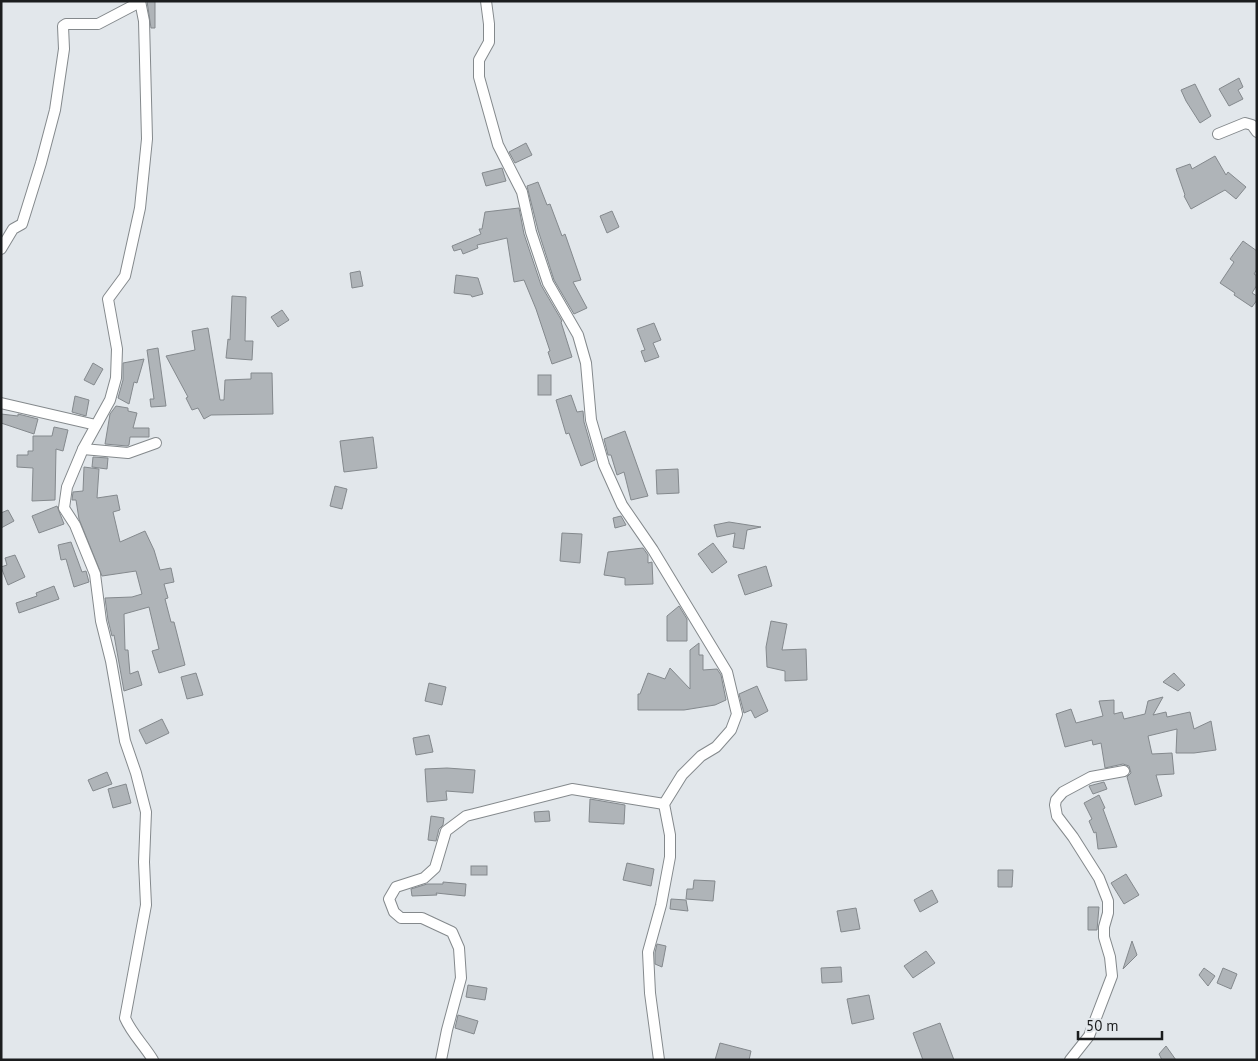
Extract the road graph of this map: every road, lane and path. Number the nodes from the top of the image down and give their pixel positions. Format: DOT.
graph roads {
  1 [pos="486,1"];
  2 [pos="140,2"];
  3 [pos="1257,132"];
  4 [pos="1218,134"];
  5 [pos="1,249"];
  6 [pos="1,403"];
  7 [pos="96,425"];
  8 [pos="156,442"];
  9 [pos="83,449"];
  10 [pos="1124,771"];
  11 [pos="664,804"];
  12 [pos="153,1060"];
  13 [pos="442,1060"];
  14 [pos="659,1060"];
  15 [pos="1070,1060"];
  1 -- 11 [label="street"];
  2 -- 5 [label="street"];
  2 -- 7 [label="street"];
  3 -- 4 [label="street"];
  6 -- 7 [label="street"];
  7 -- 9 [label="street"];
  8 -- 9 [label="street"];
  9 -- 12 [label="street"];
  10 -- 15 [label="street"];
  11 -- 13 [label="street"];
  11 -- 14 [label="street"];
}
